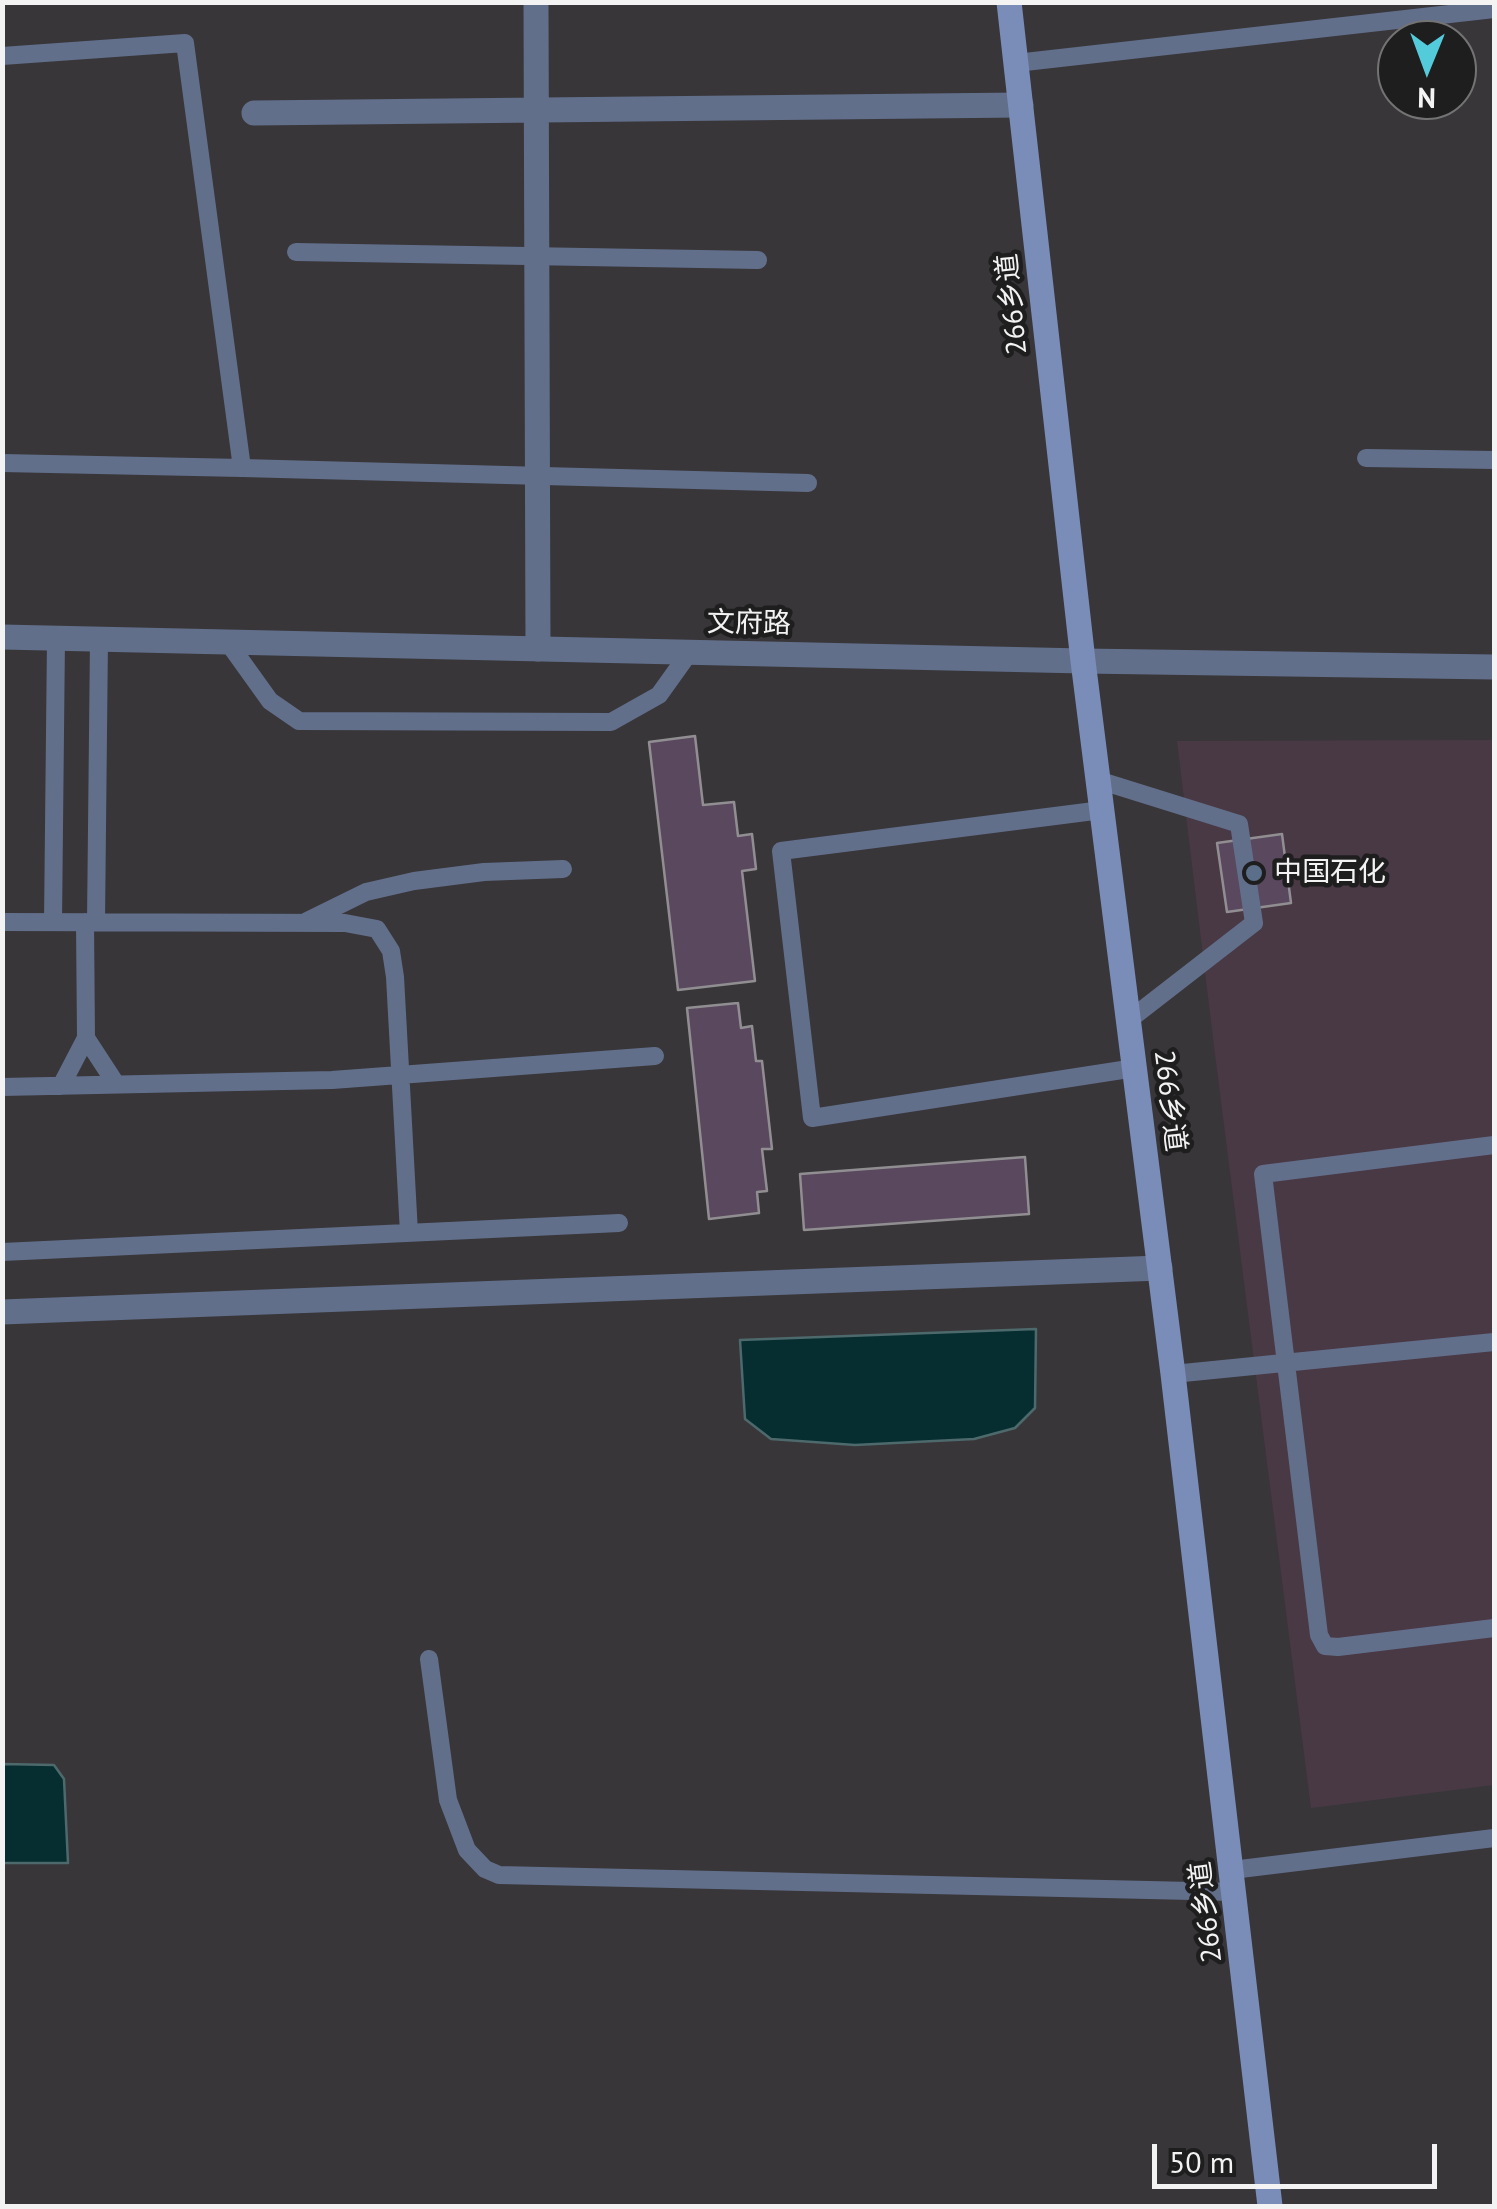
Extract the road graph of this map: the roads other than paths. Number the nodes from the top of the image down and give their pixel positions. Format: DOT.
graph roads {
  1 [pos="536,2"];
  2 [pos="1010,2"];
  3 [pos="1494,9"];
  4 [pos="2,56"];
  5 [pos="1016,63"];
  6 [pos="1021,105"];
  7 [pos="536,110"];
  8 [pos="254,113"];
  9 [pos="296,252"];
  10 [pos="537,256"];
  11 [pos="758,260"];
  12 [pos="1366,458"];
  13 [pos="1494,460"];
  14 [pos="2,463"];
  15 [pos="242,468"];
  16 [pos="538,475"];
  17 [pos="808,482"];
  18 [pos="2,636"];
  19 [pos="56,638"];
  20 [pos="99,638"];
  21 [pos="227,642"];
  22 [pos="538,649"];
  23 [pos="689,653"];
  24 [pos="1083,662"];
  25 [pos="1494,668"];
  26 [pos="1098,780"];
  27 [pos="1102,810"];
  28 [pos="563,869"];
  29 [pos="2,922"];
  30 [pos="54,922"];
  31 [pos="90,922"];
  32 [pos="304,923"];
  33 [pos="1129,1020"];
  34 [pos="86,1038"];
  35 [pos="655,1056"];
  36 [pos="1135,1068"];
  37 [pos="402,1074"];
  38 [pos="116,1084"];
  39 [pos="61,1086"];
  40 [pos="2,1087"];
  41 [pos="1494,1145"];
  42 [pos="619,1223"];
  43 [pos="409,1233"];
  44 [pos="2,1252"];
  45 [pos="1160,1268"];
  46 [pos="2,1312"];
  47 [pos="1494,1342"];
  48 [pos="1286,1363"];
  49 [pos="1173,1374"];
  50 [pos="1494,1628"];
  51 [pos="429,1658"];
  52 [pos="1494,1838"];
  53 [pos="1233,1881"];
  54 [pos="1270,2206"];
  1 -- 7 [label="street"];
  2 -- 5 [label="main road, 266乡道"];
  3 -- 5 [label="lane"];
  4 -- 15 [label="lane"];
  5 -- 6 [label="main road, 266乡道"];
  6 -- 7 [label="street"];
  6 -- 24 [label="main road, 266乡道"];
  7 -- 8 [label="street"];
  7 -- 10 [label="street"];
  9 -- 10 [label="lane"];
  10 -- 11 [label="lane"];
  10 -- 16 [label="street"];
  12 -- 13 [label="lane"];
  14 -- 15 [label="lane"];
  15 -- 16 [label="lane"];
  16 -- 17 [label="lane"];
  16 -- 22 [label="street"];
  18 -- 19 [label="street, 文府路"];
  19 -- 20 [label="street, 文府路"];
  19 -- 30 [label="lane"];
  20 -- 21 [label="street, 文府路"];
  20 -- 31 [label="lane"];
  21 -- 22 [label="street, 文府路"];
  21 -- 23 [label="lane"];
  22 -- 23 [label="street, 文府路"];
  23 -- 24 [label="street, 文府路"];
  24 -- 25 [label="street, 文府路"];
  24 -- 26 [label="main road, 266乡道"];
  26 -- 27 [label="main road, 266乡道"];
  26 -- 33 [label="lane"];
  27 -- 33 [label="main road, 266乡道"];
  27 -- 36 [label="lane"];
  28 -- 32 [label="lane"];
  29 -- 30 [label="lane"];
  30 -- 31 [label="lane"];
  31 -- 32 [label="lane"];
  31 -- 34 [label="lane"];
  32 -- 37 [label="lane"];
  33 -- 36 [label="main road, 266乡道"];
  34 -- 38 [label="lane"];
  34 -- 39 [label="lane"];
  35 -- 37 [label="lane"];
  36 -- 45 [label="main road, 266乡道"];
  37 -- 38 [label="lane"];
  37 -- 43 [label="lane"];
  38 -- 39 [label="lane"];
  39 -- 40 [label="lane"];
  41 -- 48 [label="lane"];
  42 -- 43 [label="lane"];
  43 -- 44 [label="lane"];
  45 -- 46 [label="street"];
  45 -- 49 [label="main road, 266乡道"];
  47 -- 48 [label="lane"];
  48 -- 49 [label="lane"];
  48 -- 50 [label="lane"];
  49 -- 53 [label="main road, 266乡道"];
  51 -- 53 [label="lane"];
  52 -- 53 [label="lane"];
  53 -- 54 [label="main road, 266乡道"];
}
